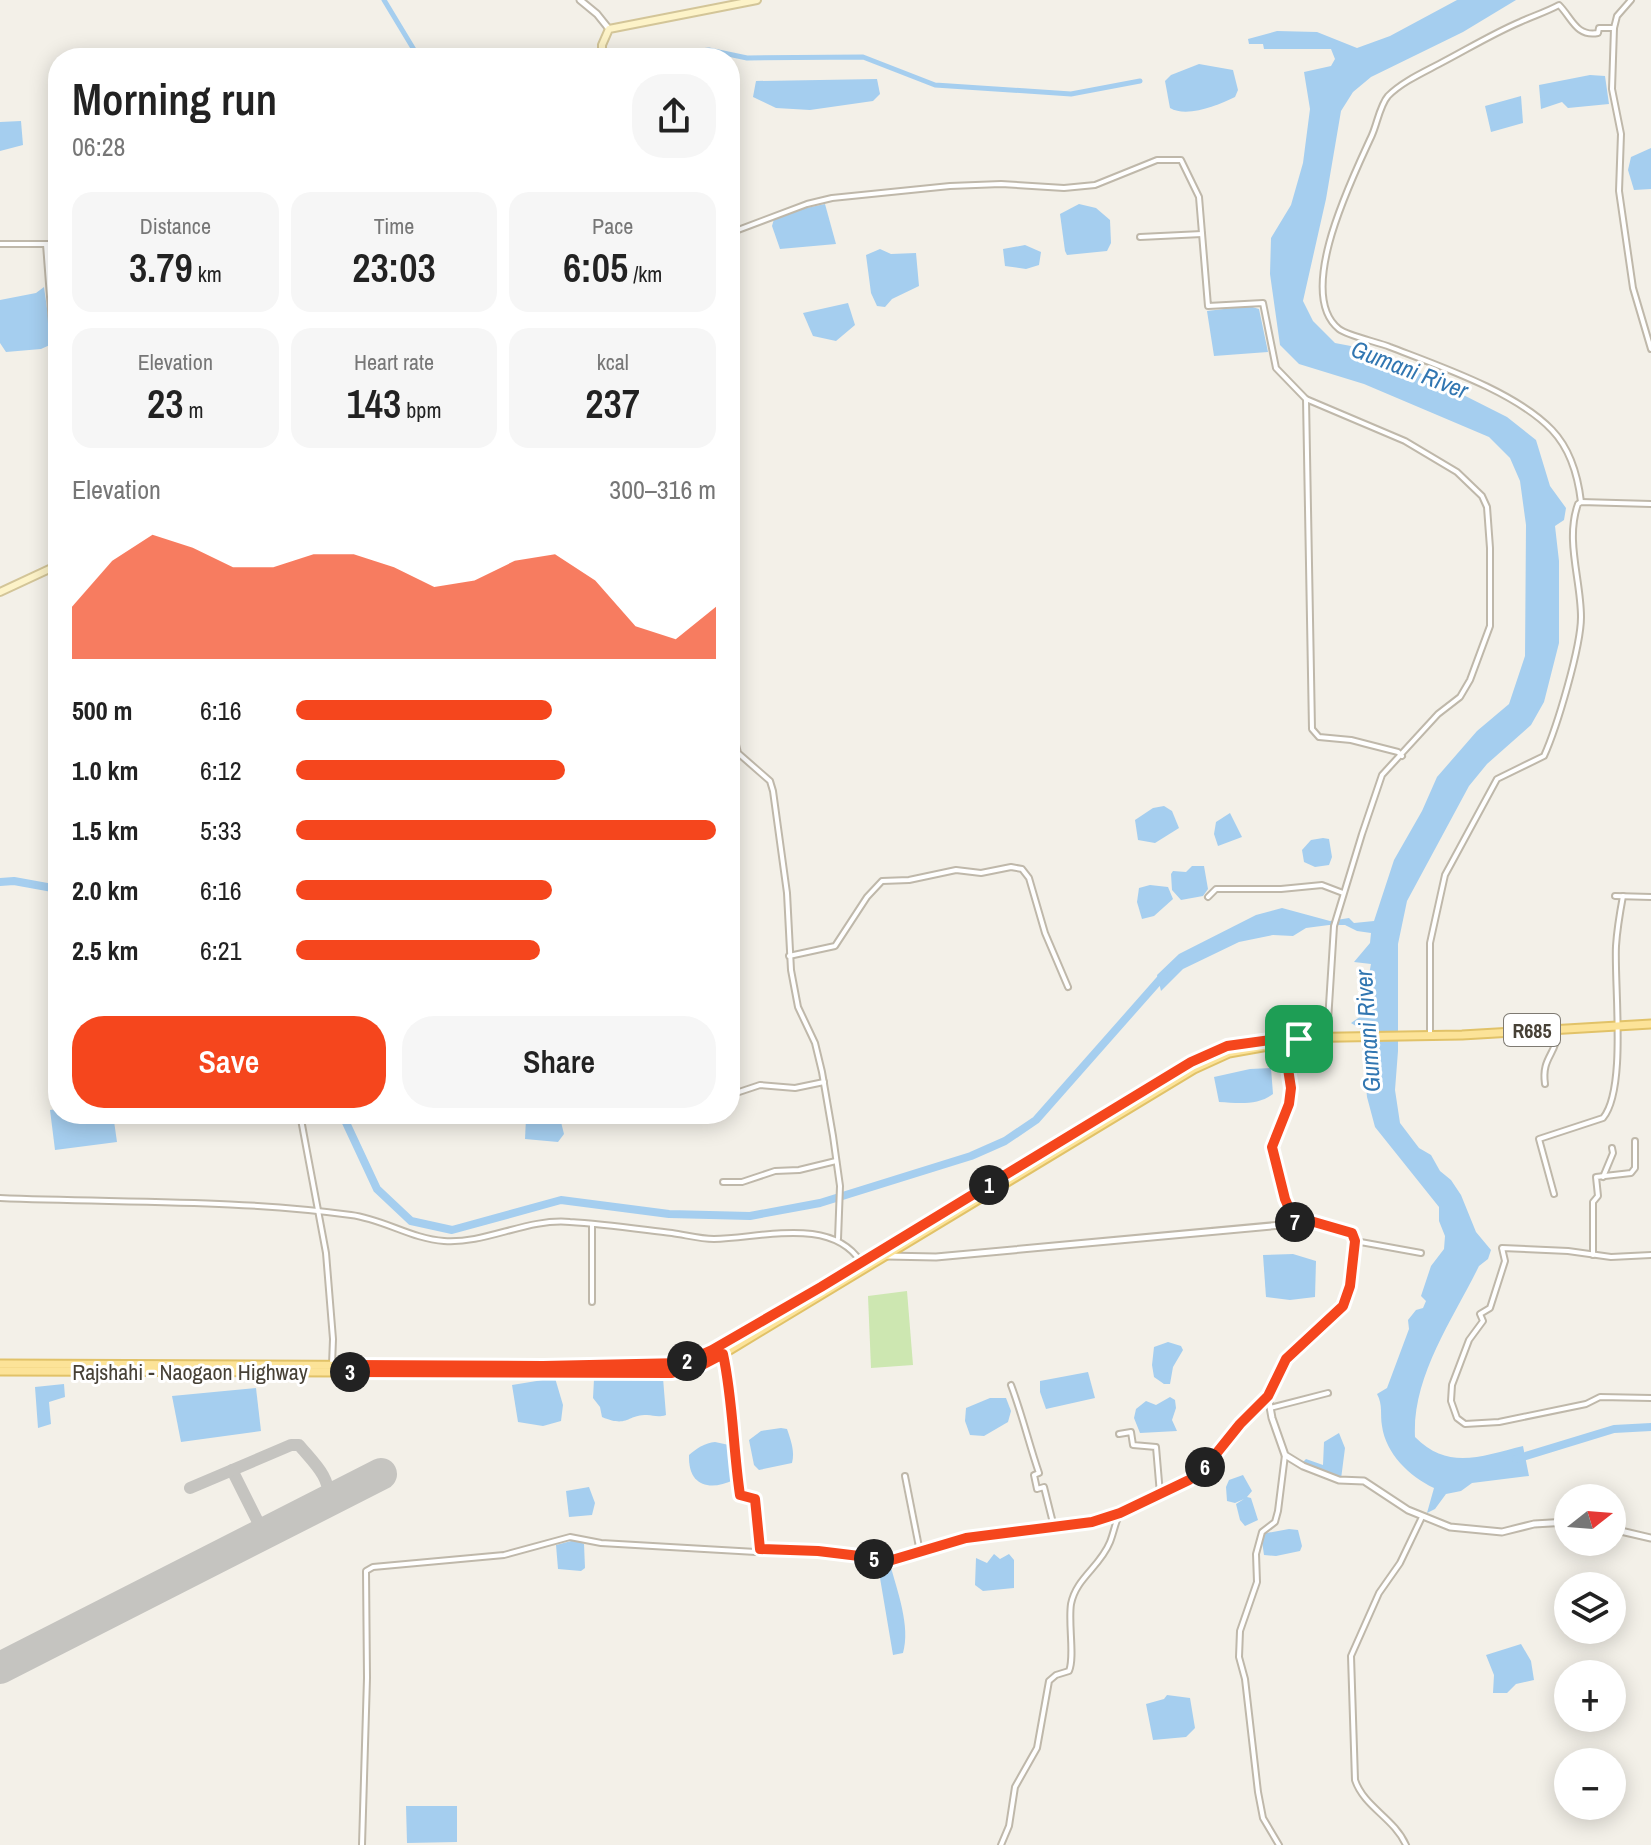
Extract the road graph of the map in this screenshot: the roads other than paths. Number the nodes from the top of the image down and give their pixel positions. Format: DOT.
graph roads {
  1 [pos="580,0"];
  2 [pos="757,0"];
  3 [pos="1631,0"];
  4 [pos="721,3"];
  5 [pos="1614,28"];
  6 [pos="609,29"];
  7 [pos="602,48"];
  8 [pos="740,229"];
  9 [pos="1202,234"];
  10 [pos="1140,237"];
  11 [pos="0,244"];
  12 [pos="46,244"];
  13 [pos="48,270"];
  14 [pos="1651,349"];
  15 [pos="1306,399"];
  16 [pos="1581,502"];
  17 [pos="1651,504"];
  18 [pos="48,570"];
  19 [pos="0,592"];
  20 [pos="740,755"];
  21 [pos="1402,756"];
  22 [pos="1344,893"];
  23 [pos="1615,896"];
  24 [pos="1623,896"];
  25 [pos="1208,897"];
  26 [pos="1651,897"];
  27 [pos="789,956"];
  28 [pos="1068,987"];
  29 [pos="1651,1024"];
  30 [pos="1619,1027"];
  31 [pos="1557,1029"];
  32 [pos="1430,1034"];
  33 [pos="1327,1038"];
  34 [pos="1284,1041"];
  35 [pos="824,1082"];
  36 [pos="1545,1084"];
  37 [pos="740,1092"];
  38 [pos="302,1124"];
  39 [pos="1635,1141"];
  40 [pos="1612,1148"];
  41 [pos="836,1161"];
  42 [pos="1603,1177"];
  43 [pos="723,1182"];
  44 [pos="1554,1194"];
  45 [pos="0,1198"];
  46 [pos="318,1212"];
  47 [pos="1296,1224"];
  48 [pos="592,1225"];
  49 [pos="923,1228"];
  50 [pos="838,1239"];
  51 [pos="1355,1241"];
  52 [pos="1421,1253"];
  53 [pos="1593,1255"];
  54 [pos="1651,1255"];
  55 [pos="881,1256"];
  56 [pos="861,1262"];
  57 [pos="592,1302"];
  58 [pos="773,1319"];
  59 [pos="723,1354"];
  60 [pos="0,1364"];
  61 [pos="332,1365"];
  62 [pos="348,1368"];
  63 [pos="0,1371"];
  64 [pos="1011,1385"];
  65 [pos="1328,1393"];
  66 [pos="1268,1396"];
  67 [pos="1651,1398"];
  68 [pos="1270,1408"];
  69 [pos="1119,1434"];
  70 [pos="1285,1455"];
  71 [pos="905,1476"];
  72 [pos="1160,1494"];
  73 [pos="1120,1513"];
  74 [pos="1422,1517"];
  75 [pos="1554,1523"];
  76 [pos="1054,1527"];
  77 [pos="1626,1532"];
  78 [pos="1651,1538"];
  79 [pos="760,1549"];
  80 [pos="920,1552"];
  81 [pos="362,1845"];
  82 [pos="1001,1845"];
  83 [pos="1279,1845"];
  84 [pos="1406,1845"];
  1 -- 6 [label="street"];
  2 -- 4 [label="main road"];
  3 -- 5 [label="street"];
  4 -- 6 [label="main road"];
  5 -- 14 [label="street"];
  5 -- 16 [label="street"];
  6 -- 7 [label="main road"];
  8 -- 9 [label="street"];
  9 -- 10 [label="street"];
  9 -- 15 [label="street"];
  11 -- 12 [label="street"];
  12 -- 13 [label="street"];
  15 -- 21 [label="street"];
  15 -- 21 [label="street"];
  16 -- 17 [label="street"];
  16 -- 32 [label="street"];
  18 -- 19 [label="main road"];
  20 -- 27 [label="street"];
  21 -- 22 [label="street"];
  22 -- 25 [label="street"];
  22 -- 33 [label="street"];
  23 -- 24 [label="street"];
  24 -- 26 [label="street"];
  24 -- 30 [label="street"];
  27 -- 28 [label="street"];
  27 -- 35 [label="street"];
  29 -- 30 [label="main road, R685"];
  30 -- 31 [label="main road, R685"];
  30 -- 44 [label="street"];
  31 -- 32 [label="main road, R685"];
  31 -- 36 [label="street"];
  32 -- 33 [label="main road, Rajshahi - Naogaon Highway / R685"];
  33 -- 34 [label="main road, Rajshahi - Naogaon Highway / R685"];
  34 -- 47 [label="street"];
  34 -- 49 [label="main road, Rajshahi - Naogaon Highway / R685"];
  35 -- 37 [label="street"];
  35 -- 41 [label="street"];
  38 -- 46 [label="street"];
  39 -- 42 [label="street"];
  40 -- 42 [label="street"];
  41 -- 43 [label="street"];
  41 -- 50 [label="street"];
  42 -- 53 [label="street"];
  45 -- 46 [label="street"];
  46 -- 48 [label="street"];
  46 -- 61 [label="street"];
  47 -- 51 [label="street"];
  47 -- 55 [label="street"];
  48 -- 50 [label="street"];
  48 -- 57 [label="street"];
  49 -- 55 [label="main road, Rajshahi - Naogaon Highway / R685"];
  49 -- 56 [label="main road, Rajshahi - Naogaon Highway / R685"];
  50 -- 56 [label="street"];
  51 -- 52 [label="street"];
  51 -- 66 [label="street"];
  53 -- 54 [label="street"];
  53 -- 67 [label="street"];
  55 -- 58 [label="main road, Rajshahi - Naogaon Highway / R685"];
  56 -- 58 [label="main road, Rajshahi - Naogaon Highway / R685"];
  58 -- 59 [label="main road, Rajshahi - Naogaon Highway / R685"];
  58 -- 62 [label="main road, Rajshahi - Naogaon Highway / R685"];
  59 -- 62 [label="main road, Rajshahi - Naogaon Highway / R685"];
  59 -- 79 [label="street"];
  60 -- 61 [label="main road, Rajshahi - Naogaon Highway / R685"];
  61 -- 62 [label="main road, Rajshahi - Naogaon Highway / R685"];
  62 -- 63 [label="main road, Rajshahi - Naogaon Highway / R685"];
  64 -- 76 [label="street"];
  65 -- 68 [label="street"];
  66 -- 68 [label="street"];
  66 -- 72 [label="street"];
  68 -- 70 [label="street"];
  69 -- 72 [label="street"];
  70 -- 74 [label="street"];
  70 -- 83 [label="street"];
  71 -- 80 [label="street"];
  72 -- 73 [label="street"];
  73 -- 76 [label="street"];
  73 -- 82 [label="street"];
  74 -- 75 [label="street"];
  74 -- 84 [label="street"];
  76 -- 80 [label="street"];
  77 -- 78 [label="street"];
  79 -- 80 [label="street"];
  79 -- 81 [label="street"];
}
